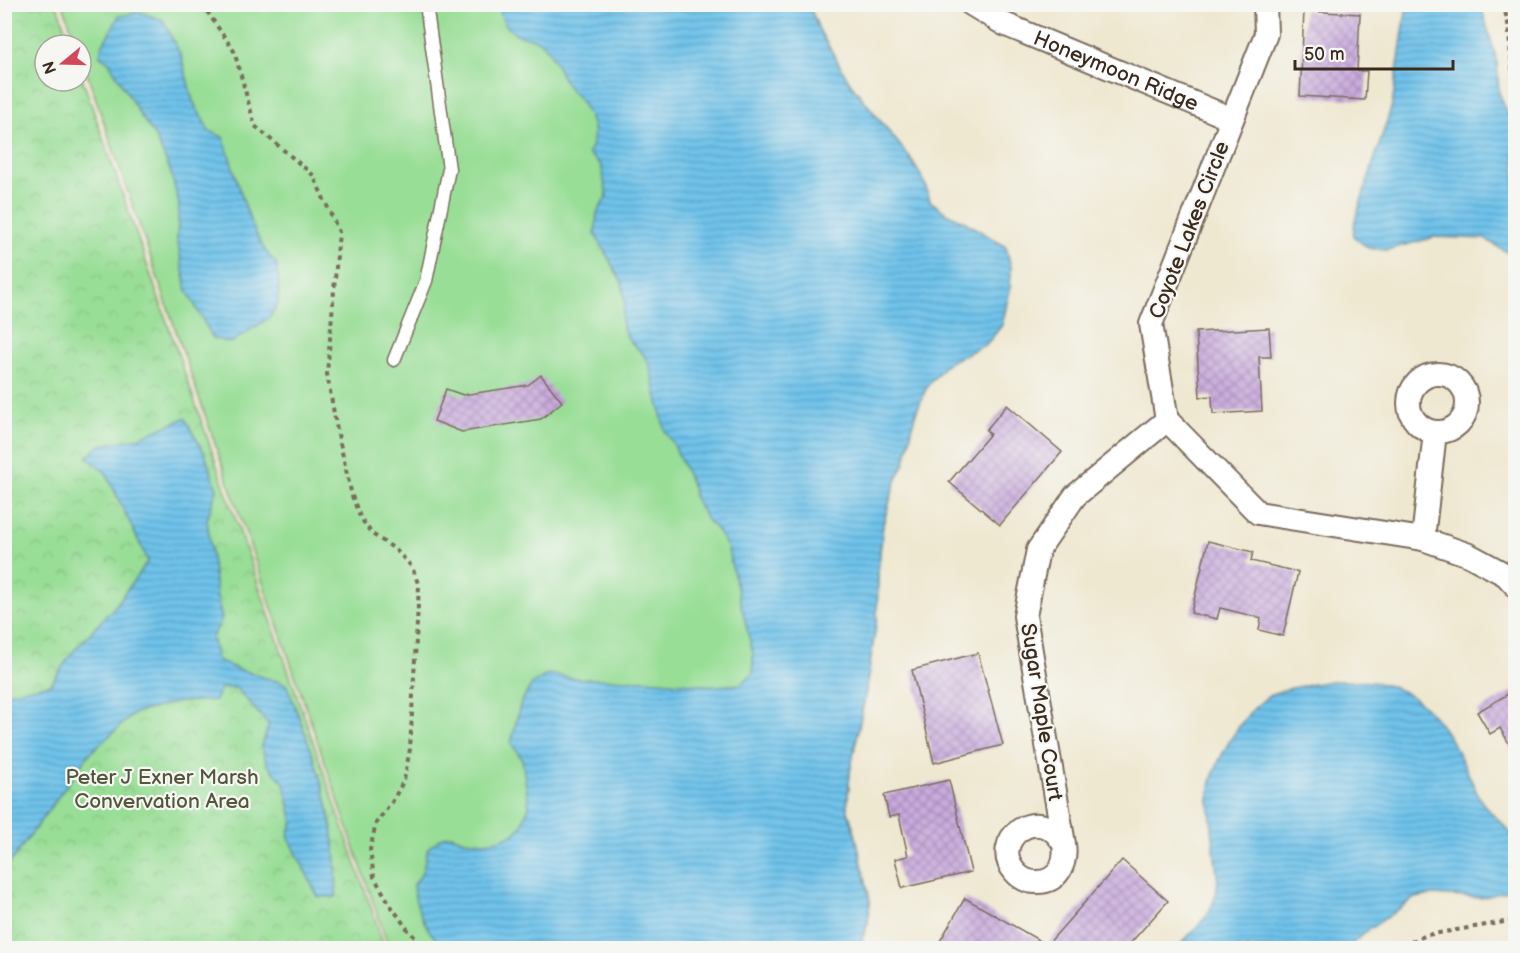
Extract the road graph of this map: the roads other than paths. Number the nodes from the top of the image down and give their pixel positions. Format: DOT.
graph roads {
  1 [pos="426,4"];
  2 [pos="971,4"];
  3 [pos="1265,4"];
  4 [pos="1232,119"];
  5 [pos="394,360"];
  6 [pos="1167,420"];
  7 [pos="1435,432"];
  8 [pos="1423,539"];
  9 [pos="1515,586"];
  10 [pos="1064,844"];
  1 -- 5 [label="lane"];
  2 -- 4 [label="street, Honeymoon Ridge"];
  3 -- 4 [label="street, Coyote Lakes Circle"];
  4 -- 6 [label="street, Coyote Lakes Circle"];
  6 -- 8 [label="street"];
  6 -- 10 [label="street, Sugar Maple Court"];
  7 -- 8 [label="street"];
  8 -- 9 [label="street"];
}
